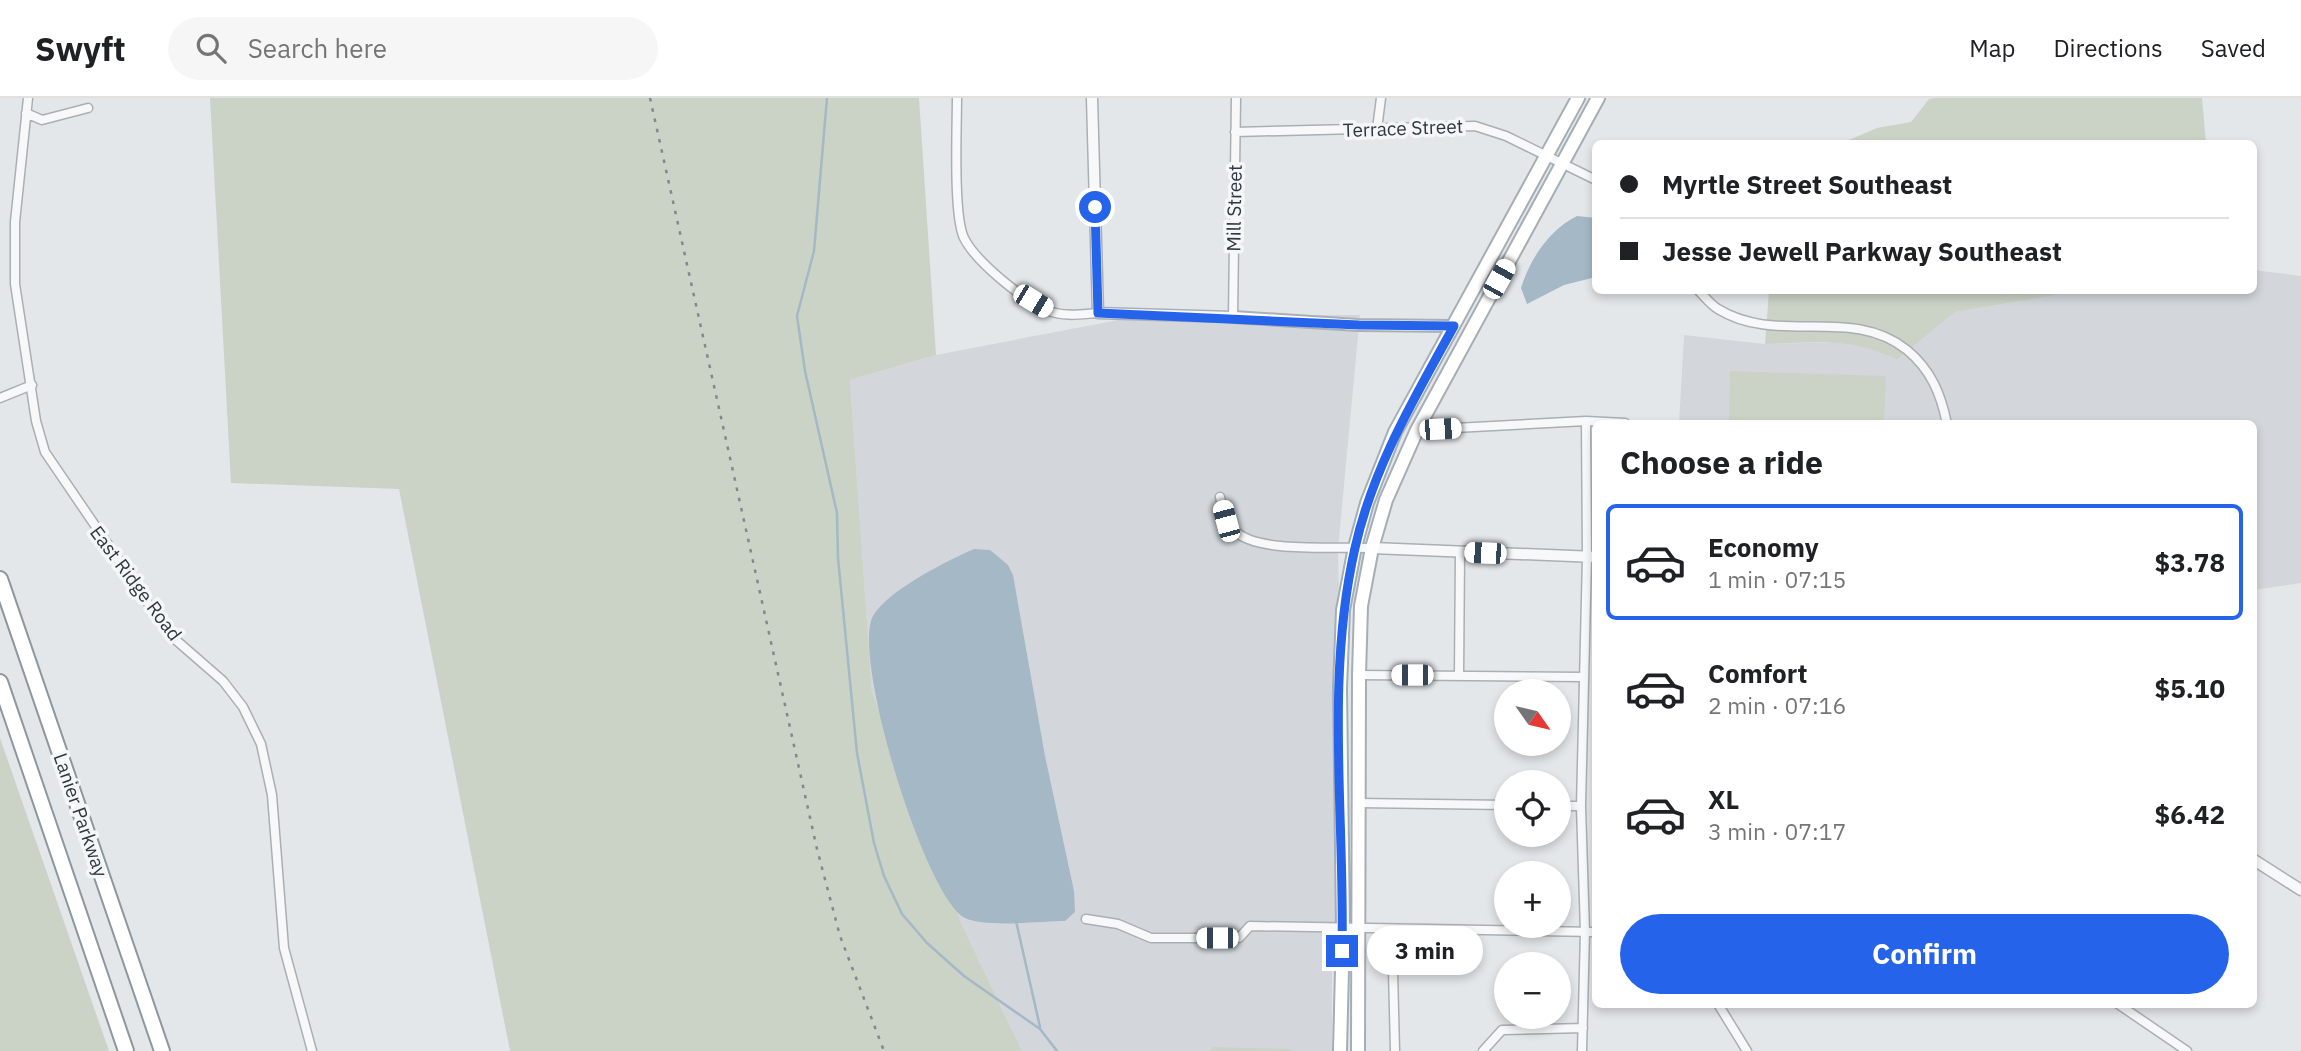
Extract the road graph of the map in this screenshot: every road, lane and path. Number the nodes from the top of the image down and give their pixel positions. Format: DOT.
graph roads {
  1 [pos="28,98"];
  2 [pos="957,98"];
  3 [pos="1092,98"];
  4 [pos="1236,98"];
  5 [pos="1381,98"];
  6 [pos="1578,98"];
  7 [pos="1598,98"];
  8 [pos="88,108"];
  9 [pos="26,113"];
  10 [pos="1377,129"];
  11 [pos="1235,132"];
  12 [pos="1545,155"];
  13 [pos="1562,164"];
  14 [pos="1592,178"];
  15 [pos="1703,294"];
  16 [pos="1098,313"];
  17 [pos="1233,317"];
  18 [pos="1454,326"];
  19 [pos="32,385"];
  20 [pos="0,398"];
  21 [pos="1946,420"];
  22 [pos="1586,421"];
  23 [pos="1592,421"];
  24 [pos="1417,430"];
  25 [pos="1220,497"];
  26 [pos="1355,547"];
  27 [pos="1372,548"];
  28 [pos="1460,552"];
  29 [pos="1592,557"];
  30 [pos="0,579"];
  31 [pos="1460,675"];
  32 [pos="1359,676"];
  33 [pos="1583,677"];
  34 [pos="0,682"];
  35 [pos="1358,803"];
  36 [pos="1494,805"];
  37 [pos="1571,806"];
  38 [pos="1581,806"];
  39 [pos="2257,862"];
  40 [pos="2301,890"];
  41 [pos="1086,919"];
  42 [pos="1343,928"];
  43 [pos="1359,929"];
  44 [pos="1392,930"];
  45 [pos="1585,932"];
  46 [pos="1592,932"];
  47 [pos="1720,1008"];
  48 [pos="2124,1008"];
  49 [pos="1583,1028"];
  50 [pos="126,1051"];
  51 [pos="162,1051"];
  52 [pos="312,1051"];
  53 [pos="1340,1051"];
  54 [pos="1358,1051"];
  55 [pos="1395,1051"];
  56 [pos="1483,1051"];
  57 [pos="1583,1051"];
  58 [pos="1747,1051"];
  59 [pos="2187,1051"];
  1 -- 9 [label="street, East Ridge Road"];
  2 -- 16 [label="street"];
  3 -- 16 [label="street"];
  4 -- 11 [label="street, Mill Street"];
  5 -- 10 [label="street"];
  6 -- 12 [label="main road"];
  7 -- 13 [label="main road"];
  8 -- 9 [label="street"];
  9 -- 19 [label="street, East Ridge Road"];
  10 -- 11 [label="street, Terrace Street"];
  10 -- 12 [label="street, Terrace Street"];
  11 -- 17 [label="street, Mill Street"];
  12 -- 13 [label="street, Terrace Street"];
  12 -- 18 [label="main road"];
  13 -- 14 [label="street, Terrace Street"];
  13 -- 24 [label="main road"];
  15 -- 21 [label="street"];
  16 -- 17 [label="street"];
  17 -- 18 [label="main road"];
  18 -- 26 [label="main road"];
  19 -- 20 [label="street"];
  19 -- 52 [label="street, East Ridge Road"];
  22 -- 23 [label="street"];
  22 -- 24 [label="street"];
  22 -- 29 [label="street"];
  24 -- 27 [label="main road"];
  25 -- 26 [label="street"];
  26 -- 27 [label="street"];
  26 -- 42 [label="main road"];
  27 -- 28 [label="street"];
  27 -- 32 [label="main road"];
  28 -- 29 [label="street"];
  28 -- 31 [label="street"];
  29 -- 33 [label="street"];
  30 -- 51 [label="highway, Lanier Parkway"];
  31 -- 32 [label="street"];
  31 -- 33 [label="street"];
  32 -- 35 [label="main road"];
  33 -- 38 [label="street"];
  34 -- 50 [label="highway, Lanier Parkway"];
  35 -- 36 [label="street"];
  35 -- 43 [label="main road"];
  37 -- 38 [label="street"];
  38 -- 45 [label="street"];
  39 -- 40 [label="street"];
  41 -- 42 [label="street"];
  42 -- 43 [label="street"];
  42 -- 53 [label="main road"];
  43 -- 44 [label="street"];
  43 -- 54 [label="main road"];
  44 -- 45 [label="street"];
  44 -- 55 [label="street"];
  45 -- 46 [label="street"];
  45 -- 49 [label="street"];
  47 -- 58 [label="street"];
  48 -- 59 [label="street"];
  49 -- 56 [label="street"];
  49 -- 57 [label="street"];
}
